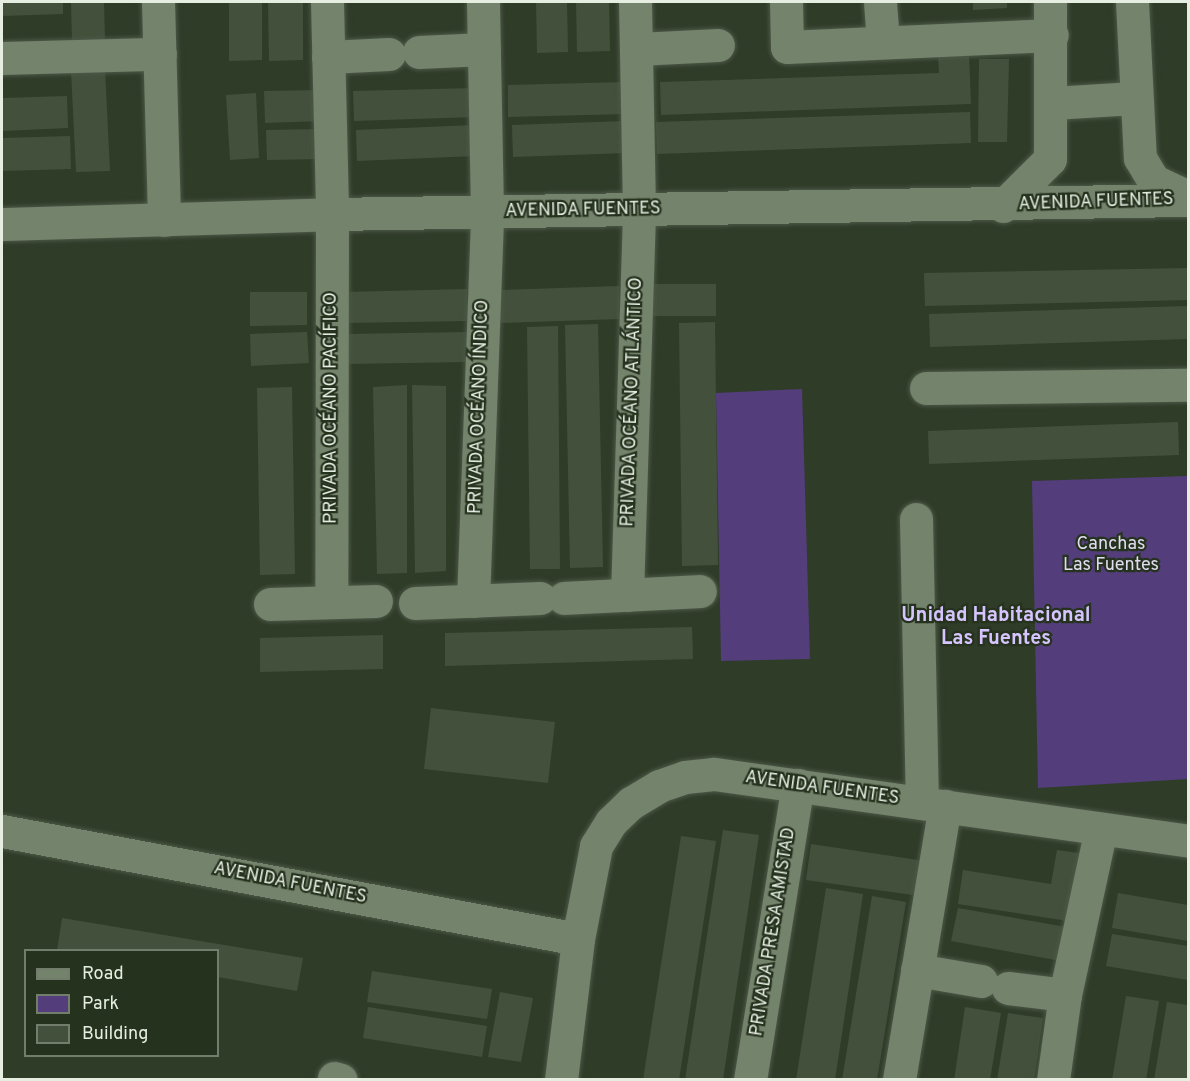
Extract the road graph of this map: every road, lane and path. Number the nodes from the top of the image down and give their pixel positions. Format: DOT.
graph roads {
  1 [pos="158,2"];
  2 [pos="327,2"];
  3 [pos="483,2"];
  4 [pos="635,2"];
  5 [pos="786,2"];
  6 [pos="880,2"];
  7 [pos="1050,2"];
  8 [pos="1132,2"];
  9 [pos="1052,35"];
  10 [pos="883,42"];
  11 [pos="718,45"];
  12 [pos="484,49"];
  13 [pos="637,49"];
  14 [pos="160,54"];
  15 [pos="328,57"];
  16 [pos="2,58"];
  17 [pos="1134,98"];
  18 [pos="1053,103"];
  19 [pos="1188,199"];
  20 [pos="1003,206"];
  21 [pos="639,210"];
  22 [pos="487,212"];
  23 [pos="332,214"];
  24 [pos="164,220"];
  25 [pos="2,224"];
  26 [pos="1188,385"];
  27 [pos="926,388"];
  28 [pos="916,519"];
  29 [pos="700,591"];
  30 [pos="627,595"];
  31 [pos="376,601"];
  32 [pos="331,602"];
  33 [pos="473,602"];
  34 [pos="416,603"];
  35 [pos="270,604"];
  36 [pos="798,784"];
  37 [pos="934,805"];
  38 [pos="1101,829"];
  39 [pos="2,831"];
  40 [pos="1182,835"];
  41 [pos="578,939"];
  42 [pos="917,970"];
  43 [pos="1065,995"];
  44 [pos="561,1080"];
  45 [pos="750,1080"];
  46 [pos="899,1080"];
  47 [pos="1053,1080"];
  1 -- 14 [label="street"];
  2 -- 15 [label="street, PRIVADA OCÉANO PACÍFICO"];
  3 -- 12 [label="street, PRIVADA OCÉANO ÍNDICO"];
  4 -- 13 [label="street, PRIVADA OCÉANO ATLÁNTICO"];
  5 -- 10 [label="street"];
  6 -- 10 [label="street"];
  7 -- 9 [label="street, AVENIDA FUENTES"];
  8 -- 17 [label="street, AVENIDA FUENTES"];
  9 -- 10 [label="street"];
  9 -- 18 [label="street, AVENIDA FUENTES"];
  11 -- 13 [label="street"];
  12 -- 15 [label="street"];
  12 -- 22 [label="street, PRIVADA OCÉANO ÍNDICO"];
  13 -- 21 [label="street, PRIVADA OCÉANO ATLÁNTICO"];
  14 -- 16 [label="street"];
  14 -- 24 [label="street"];
  15 -- 23 [label="street, PRIVADA OCÉANO PACÍFICO"];
  17 -- 18 [label="street"];
  17 -- 19 [label="street, AVENIDA FUENTES"];
  18 -- 20 [label="street, AVENIDA FUENTES"];
  19 -- 20 [label="street, AVENIDA FUENTES"];
  20 -- 21 [label="street, AVENIDA FUENTES"];
  21 -- 22 [label="street, AVENIDA FUENTES"];
  21 -- 30 [label="street, PRIVADA OCÉANO ATLÁNTICO"];
  22 -- 23 [label="street, AVENIDA FUENTES"];
  22 -- 33 [label="street, PRIVADA OCÉANO ÍNDICO"];
  23 -- 24 [label="street, AVENIDA FUENTES"];
  23 -- 32 [label="street, PRIVADA OCÉANO PACÍFICO"];
  24 -- 25 [label="street, AVENIDA FUENTES"];
  26 -- 27 [label="street"];
  28 -- 37 [label="street"];
  29 -- 30 [label="street"];
  30 -- 33 [label="street"];
  31 -- 32 [label="street"];
  32 -- 35 [label="street"];
  33 -- 34 [label="street"];
  36 -- 37 [label="street, AVENIDA FUENTES"];
  36 -- 41 [label="street, AVENIDA FUENTES"];
  36 -- 45 [label="street, PRIVADA PRESA AMISTAD"];
  37 -- 38 [label="street, AVENIDA FUENTES"];
  37 -- 42 [label="street"];
  38 -- 40 [label="street, AVENIDA FUENTES"];
  38 -- 43 [label="street"];
  39 -- 41 [label="street, AVENIDA FUENTES"];
  41 -- 44 [label="street, AVENIDA FUENTES"];
  42 -- 43 [label="street"];
  42 -- 46 [label="street"];
  43 -- 47 [label="street"];
}
